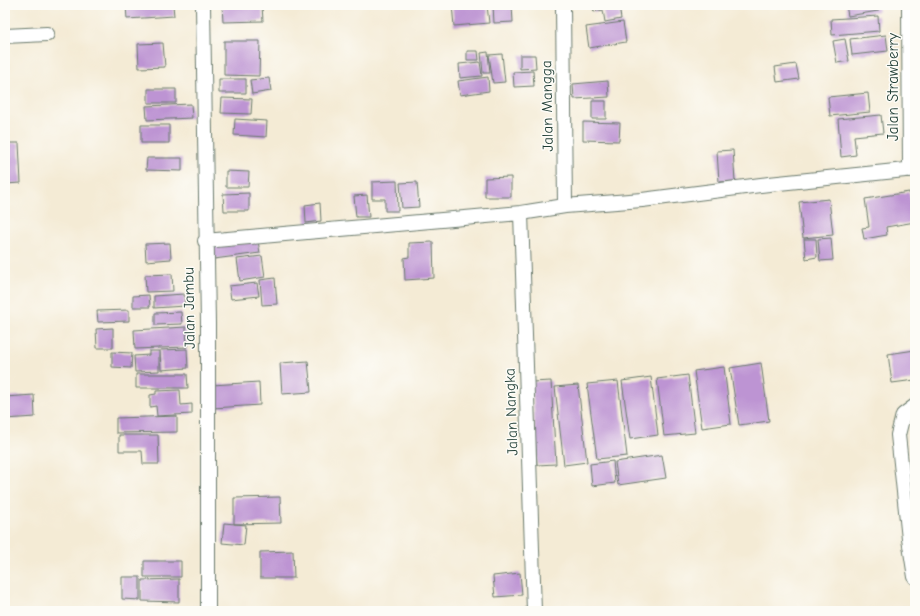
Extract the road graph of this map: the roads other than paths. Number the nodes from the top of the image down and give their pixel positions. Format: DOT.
graph roads {
  1 [pos="203,5"];
  2 [pos="563,5"];
  3 [pos="909,5"];
  4 [pos="47,34"];
  5 [pos="5,36"];
  6 [pos="912,169"];
  7 [pos="565,206"];
  8 [pos="521,213"];
  9 [pos="205,241"];
  10 [pos="915,406"];
  11 [pos="912,539"];
  12 [pos="915,577"];
  13 [pos="208,611"];
  14 [pos="534,611"];
  1 -- 9 [label="street, Jalan Jambu"];
  2 -- 7 [label="street, Jalan Mangga"];
  3 -- 6 [label="street, Jalan Strawberry"];
  4 -- 5 [label="street"];
  6 -- 7 [label="street"];
  7 -- 8 [label="street"];
  8 -- 9 [label="street"];
  8 -- 14 [label="street, Jalan Nangka"];
  9 -- 13 [label="street, Jalan Jambu"];
  10 -- 11 [label="street"];
  11 -- 12 [label="street"];
}
